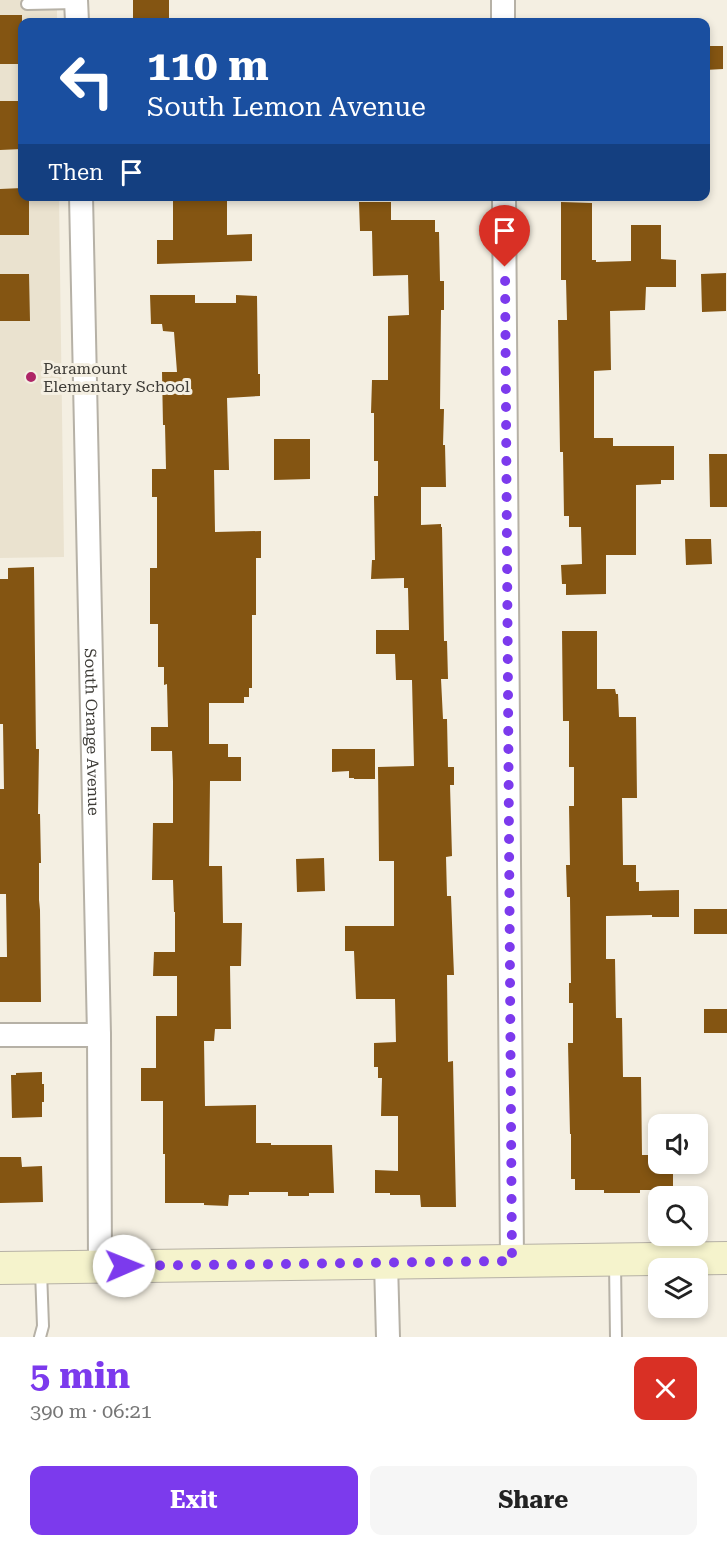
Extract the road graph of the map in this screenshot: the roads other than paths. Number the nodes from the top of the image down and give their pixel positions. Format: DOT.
graph roads {
  1 [pos="503,0"];
  2 [pos="27,4"];
  3 [pos="76,9"];
  4 [pos="503,18"];
  5 [pos="81,201"];
  6 [pos="504,201"];
  7 [pos="0,1035"];
  8 [pos="99,1035"];
  9 [pos="727,1258"];
  10 [pos="615,1260"];
  11 [pos="512,1261"];
  12 [pos="386,1263"];
  13 [pos="41,1267"];
  14 [pos="100,1267"];
  15 [pos="0,1268"];
  16 [pos="40,1337"];
  17 [pos="388,1337"];
  18 [pos="616,1337"];
  1 -- 4 [label="street"];
  2 -- 3 [label="lane"];
  5 -- 8 [label="street, South Orange Avenue"];
  6 -- 11 [label="street"];
  7 -- 8 [label="street"];
  8 -- 14 [label="street, South Orange Avenue"];
  9 -- 10 [label="street"];
  10 -- 11 [label="street"];
  10 -- 18 [label="lane"];
  11 -- 12 [label="street"];
  12 -- 14 [label="street"];
  12 -- 17 [label="street"];
  13 -- 14 [label="street"];
  13 -- 15 [label="street"];
  13 -- 16 [label="lane"];
}
